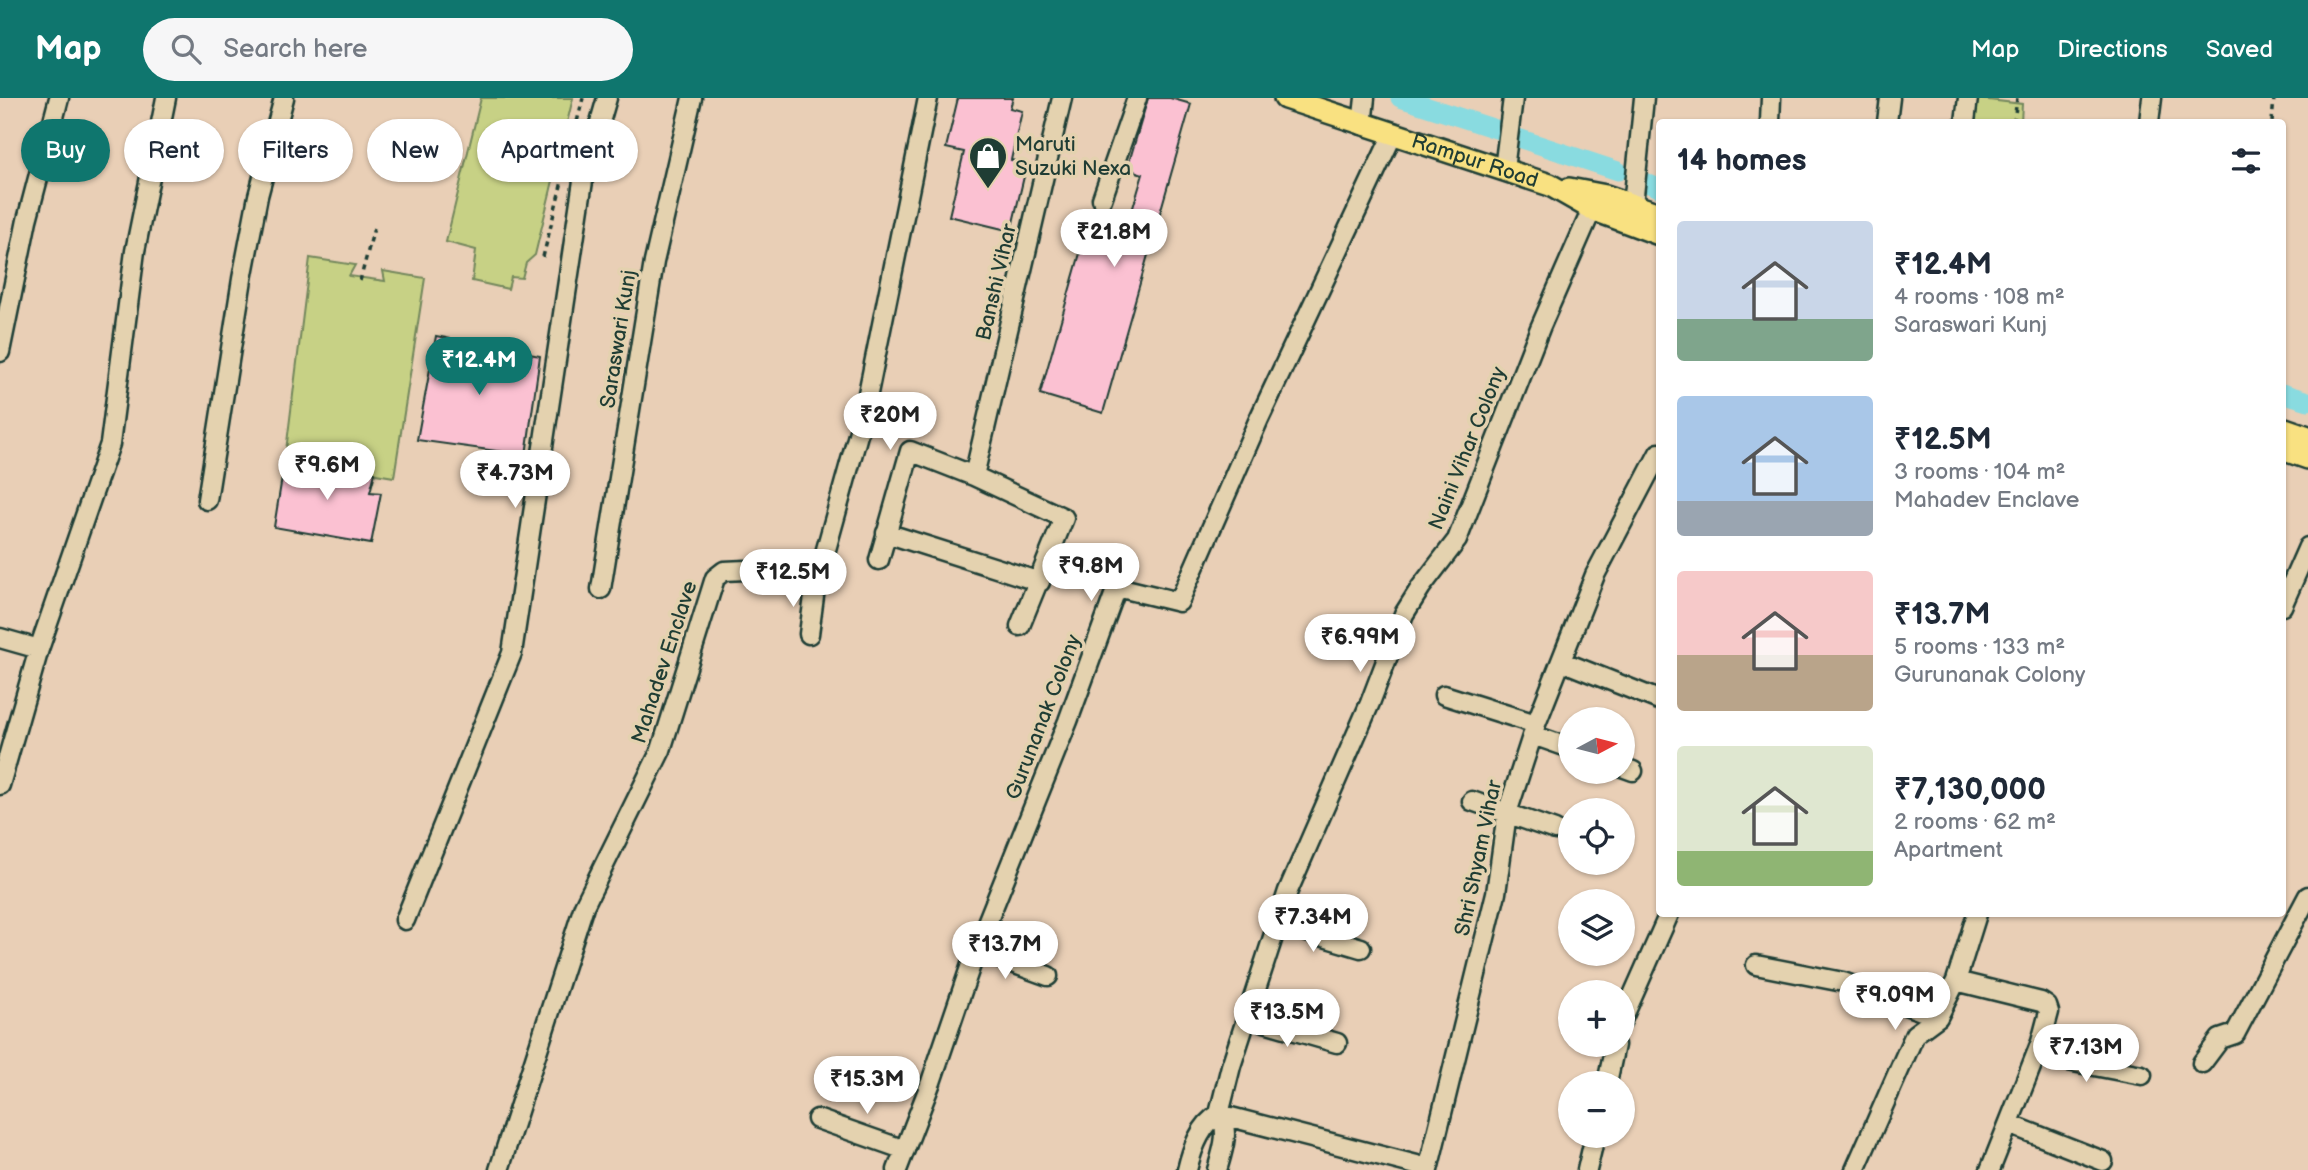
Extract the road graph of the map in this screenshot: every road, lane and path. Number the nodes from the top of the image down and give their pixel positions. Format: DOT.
graph roads {
  1 [pos="59,98"];
  2 [pos="166,98"];
  3 [pos="284,98"];
  4 [pos="583,98"];
  5 [pos="607,98"];
  6 [pos="692,98"];
  7 [pos="928,98"];
  8 [pos="1062,98"];
  9 [pos="1137,98"];
  10 [pos="1285,98"];
  11 [pos="1365,98"];
  12 [pos="1513,98"];
  13 [pos="1644,98"];
  14 [pos="1771,98"];
  15 [pos="1890,98"];
  16 [pos="1968,98"];
  17 [pos="2017,98"];
  18 [pos="2152,98"];
  19 [pos="2274,98"];
  20 [pos="1770,119"];
  21 [pos="1887,119"];
  22 [pos="1965,119"];
  23 [pos="2014,119"];
  24 [pos="2149,119"];
  25 [pos="2272,119"];
  26 [pos="1362,125"];
  27 [pos="1393,134"];
  28 [pos="1504,169"];
  29 [pos="1550,185"];
  30 [pos="1102,199"];
  31 [pos="1633,205"];
  32 [pos="1592,209"];
  33 [pos="1656,213"];
  34 [pos="374,228"];
  35 [pos="1656,233"];
  36 [pos="543,257"];
  37 [pos="360,281"];
  38 [pos="0,352"];
  39 [pos="2286,429"];
  40 [pos="2308,437"];
  41 [pos="2286,450"];
  42 [pos="2308,458"];
  43 [pos="1656,459"];
  44 [pos="975,476"];
  45 [pos="206,500"];
  46 [pos="887,533"];
  47 [pos="2308,547"];
  48 [pos="879,560"];
  49 [pos="1040,582"];
  50 [pos="601,589"];
  51 [pos="815,589"];
  52 [pos="2286,597"];
  53 [pos="1020,626"];
  54 [pos="809,634"];
  55 [pos="0,638"];
  56 [pos="39,649"];
  57 [pos="1561,661"];
  58 [pos="1444,695"];
  59 [pos="1656,699"];
  60 [pos="1534,729"];
  61 [pos="1558,742"];
  62 [pos="0,785"];
  63 [pos="1472,801"];
  64 [pos="1507,813"];
  65 [pos="1555,830"];
  66 [pos="2308,896"];
  67 [pos="1668,917"];
  68 [pos="1977,917"];
  69 [pos="405,920"];
  70 [pos="1277,923"];
  71 [pos="1361,948"];
  72 [pos="976,950"];
  73 [pos="1756,965"];
  74 [pos="1048,976"];
  75 [pos="1956,981"];
  76 [pos="1635,991"];
  77 [pos="1247,1017"];
  78 [pos="1938,1017"];
  79 [pos="1337,1043"];
  80 [pos="2036,1055"];
  81 [pos="2202,1063"];
  82 [pos="2142,1074"];
  83 [pos="1219,1114"];
  84 [pos="817,1119"];
  85 [pos="2008,1124"];
  86 [pos="1592,1148"];
  87 [pos="2103,1161"];
  88 [pos="902,1164"];
  89 [pos="1428,1169"];
  90 [pos="499,1170"];
  91 [pos="1187,1170"];
  92 [pos="1217,1170"];
  93 [pos="1587,1170"];
  94 [pos="1855,1170"];
  95 [pos="1990,1170"];
  1 -- 38 [label="street"];
  2 -- 56 [label="street"];
  3 -- 45 [label="street"];
  4 -- 36 [label="path"];
  5 -- 69 [label="street"];
  6 -- 50 [label="street, Saraswari Kunj"];
  7 -- 51 [label="street"];
  8 -- 44 [label="street, Banshi Vihar"];
  9 -- 30 [label="street"];
  10 -- 26 [label="main road, Rampur Road"];
  11 -- 26 [label="street"];
  12 -- 28 [label="street"];
  13 -- 31 [label="street"];
  14 -- 20 [label="street"];
  15 -- 21 [label="street"];
  16 -- 22 [label="street"];
  17 -- 23 [label="path"];
  18 -- 24 [label="street"];
  19 -- 25 [label="path"];
  26 -- 27 [label="main road, Rampur Road"];
  27 -- 28 [label="main road, Rampur Road"];
  27 -- 72 [label="street, Gurunanak Colony"];
  28 -- 29 [label="main road, Rampur Road"];
  29 -- 31 [label="main road"];
  29 -- 32 [label="main road, Rampur Road"];
  31 -- 33 [label="main road"];
  32 -- 35 [label="main road, Rampur Road"];
  32 -- 70 [label="street, Naini Vihar Colony"];
  34 -- 37 [label="path"];
  39 -- 40 [label="main road"];
  41 -- 42 [label="main road"];
  43 -- 57 [label="street, Shri Shyam Vihar"];
  44 -- 46 [label="street"];
  44 -- 49 [label="street"];
  46 -- 48 [label="street"];
  46 -- 49 [label="street"];
  47 -- 52 [label="street"];
  49 -- 53 [label="street"];
  51 -- 54 [label="street"];
  51 -- 90 [label="street, Mahadev Enclave"];
  55 -- 56 [label="street"];
  56 -- 62 [label="street"];
  57 -- 59 [label="street"];
  57 -- 60 [label="street, Shri Shyam Vihar"];
  58 -- 60 [label="street"];
  60 -- 61 [label="street"];
  60 -- 64 [label="street, Shri Shyam Vihar"];
  63 -- 64 [label="street"];
  64 -- 65 [label="street"];
  64 -- 89 [label="street, Shri Shyam Vihar"];
  66 -- 81 [label="street"];
  67 -- 76 [label="street"];
  68 -- 75 [label="street"];
  70 -- 71 [label="street"];
  70 -- 77 [label="street, Naini Vihar Colony"];
  72 -- 74 [label="street"];
  72 -- 88 [label="street, Gurunanak Colony"];
  73 -- 78 [label="street"];
  75 -- 78 [label="street"];
  75 -- 80 [label="street"];
  77 -- 79 [label="street"];
  77 -- 83 [label="street, Naini Vihar Colony"];
  78 -- 94 [label="street"];
  80 -- 82 [label="street"];
  80 -- 85 [label="street"];
  83 -- 89 [label="street"];
  83 -- 91 [label="street"];
  83 -- 92 [label="street, Naini Vihar Colony"];
  84 -- 88 [label="street"];
  85 -- 87 [label="street"];
  85 -- 95 [label="street"];
  86 -- 93 [label="street"];
}
